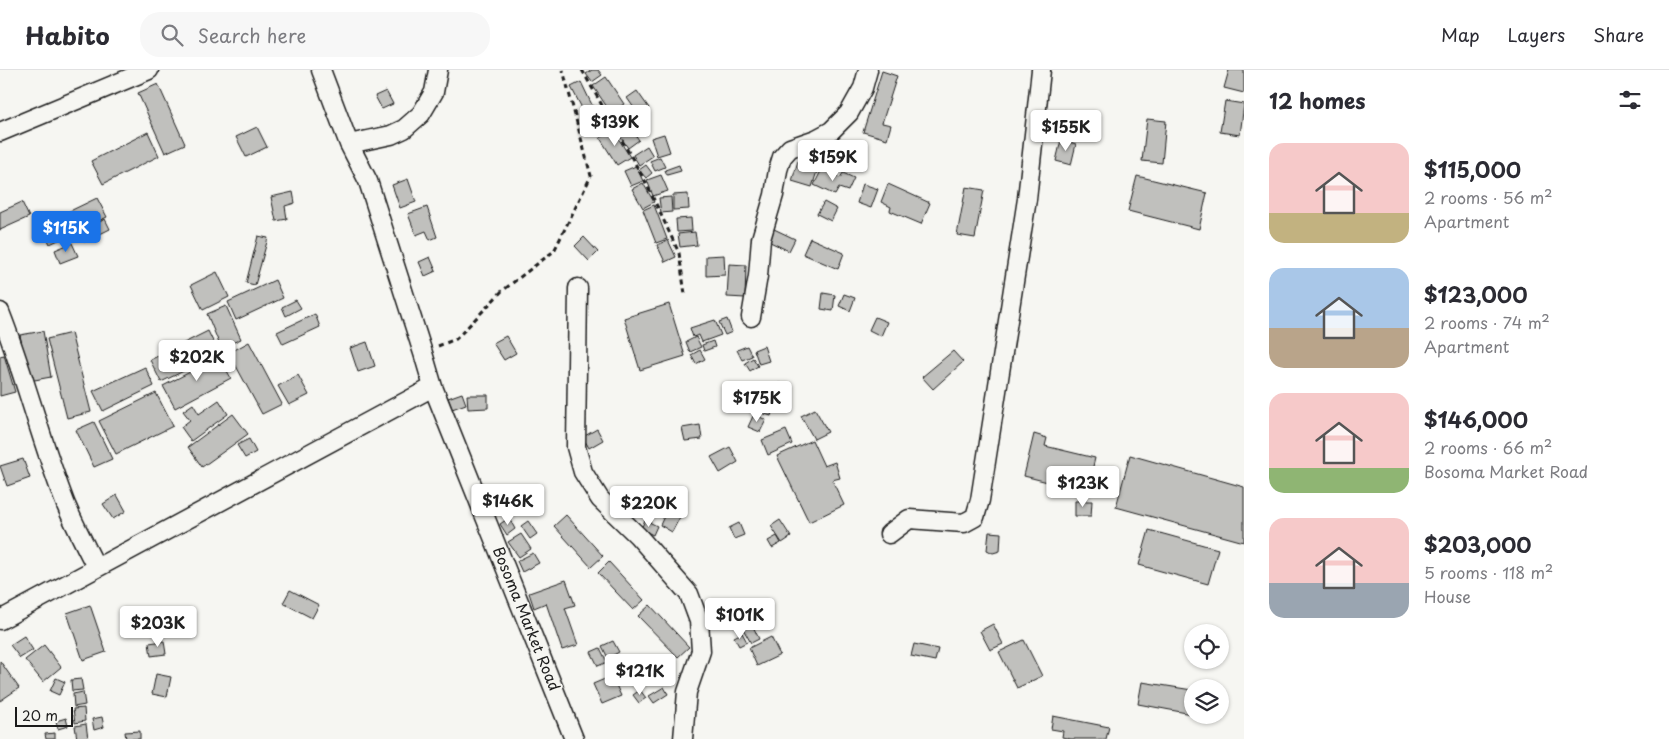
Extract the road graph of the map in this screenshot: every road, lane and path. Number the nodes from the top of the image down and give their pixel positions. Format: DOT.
graph roads {
  1 [pos="149,70"];
  2 [pos="321,70"];
  3 [pos="438,70"];
  4 [pos="563,70"];
  5 [pos="582,70"];
  6 [pos="868,70"];
  7 [pos="1041,70"];
  8 [pos="0,132"];
  9 [pos="350,144"];
  10 [pos="578,288"];
  11 [pos="686,294"];
  12 [pos="0,312"];
  13 [pos="751,317"];
  14 [pos="423,353"];
  15 [pos="433,387"];
  16 [pos="889,534"];
  17 [pos="96,567"];
  18 [pos="0,620"];
  19 [pos="574,739"];
  20 [pos="683,739"];
  1 -- 8 [label="street"];
  2 -- 9 [label="street, Bosoma Market Road"];
  3 -- 9 [label="street"];
  4 -- 14 [label="path"];
  5 -- 11 [label="path"];
  6 -- 13 [label="street"];
  7 -- 16 [label="street"];
  9 -- 14 [label="street, Bosoma Market Road"];
  10 -- 20 [label="street"];
  12 -- 17 [label="street"];
  14 -- 15 [label="street, Bosoma Market Road"];
  15 -- 17 [label="street"];
  15 -- 19 [label="street, Bosoma Market Road"];
  17 -- 18 [label="street"];
}
